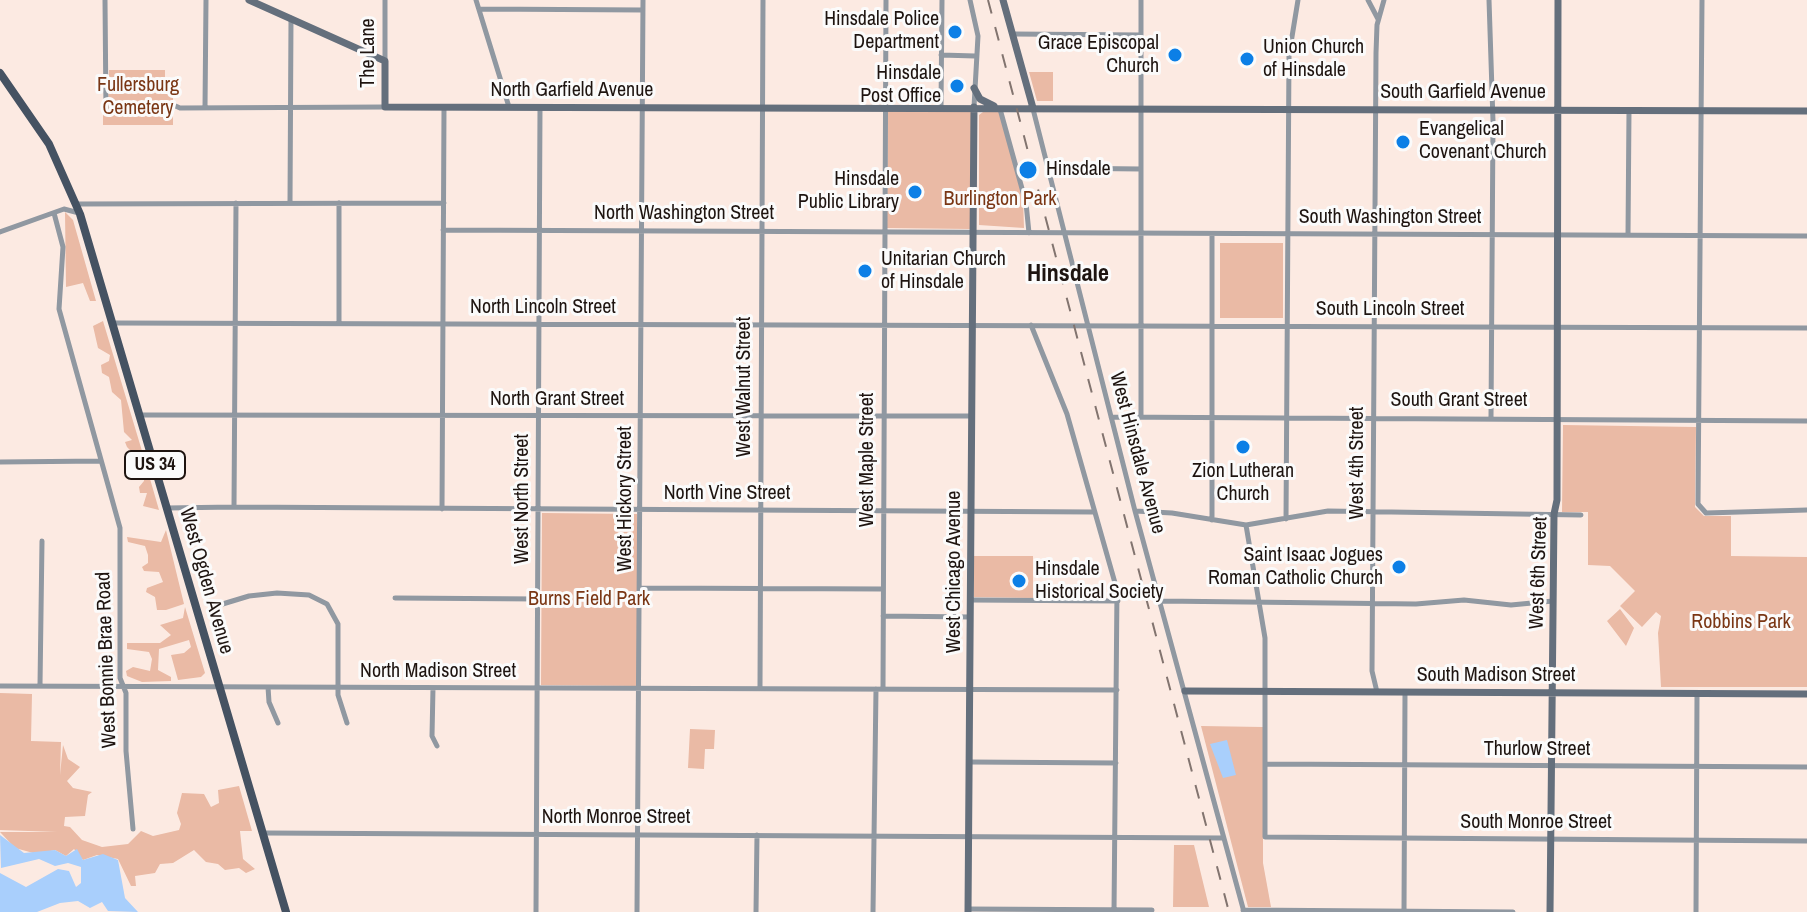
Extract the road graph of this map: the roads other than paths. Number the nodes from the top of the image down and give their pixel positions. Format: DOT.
graph roads {
  1 [pos="105,0"];
  2 [pos="206,0"];
  3 [pos="249,0"];
  4 [pos="385,0"];
  5 [pos="476,0"];
  6 [pos="643,0"];
  7 [pos="763,0"];
  8 [pos="886,0"];
  9 [pos="942,0"];
  10 [pos="970,0"];
  11 [pos="1003,0"];
  12 [pos="1141,0"];
  13 [pos="1298,0"];
  14 [pos="1368,0"];
  15 [pos="1384,0"];
  16 [pos="1489,0"];
  17 [pos="1558,0"];
  18 [pos="1702,0"];
  19 [pos="479,9"];
  20 [pos="643,10"];
  21 [pos="291,18"];
  22 [pos="1378,20"];
  23 [pos="1013,34"];
  24 [pos="1141,35"];
  25 [pos="941,55"];
  26 [pos="975,56"];
  27 [pos="385,61"];
  28 [pos="0,73"];
  29 [pos="974,88"];
  30 [pos="171,104"];
  31 [pos="291,107"];
  32 [pos="385,107"];
  33 [pos="444,107"];
  34 [pos="509,107"];
  35 [pos="540,107"];
  36 [pos="643,107"];
  37 [pos="763,107"];
  38 [pos="941,107"];
  39 [pos="974,107"];
  40 [pos="205,108"];
  41 [pos="886,108"];
  42 [pos="1000,108"];
  43 [pos="1033,108"];
  44 [pos="1141,108"];
  45 [pos="1288,109"];
  46 [pos="1376,109"];
  47 [pos="1493,109"];
  48 [pos="1558,110"];
  49 [pos="1629,110"];
  50 [pos="1702,111"];
  51 [pos="1807,111"];
  52 [pos="106,112"];
  53 [pos="1050,168"];
  54 [pos="1141,169"];
  55 [pos="73,194"];
  56 [pos="236,203"];
  57 [pos="290,203"];
  58 [pos="339,203"];
  59 [pos="444,203"];
  60 [pos="77,204"];
  61 [pos="64,209"];
  62 [pos="54,213"];
  63 [pos="80,214"];
  64 [pos="443,230"];
  65 [pos="540,230"];
  66 [pos="762,230"];
  67 [pos="642,231"];
  68 [pos="885,231"];
  69 [pos="0,232"];
  70 [pos="973,232"];
  71 [pos="1029,233"];
  72 [pos="1065,233"];
  73 [pos="1141,234"];
  74 [pos="1212,234"];
  75 [pos="1287,234"];
  76 [pos="1375,234"];
  77 [pos="1492,235"];
  78 [pos="1559,235"];
  79 [pos="1628,235"];
  80 [pos="1701,236"];
  81 [pos="1807,236"];
  82 [pos="339,322"];
  83 [pos="113,323"];
  84 [pos="235,323"];
  85 [pos="443,323"];
  86 [pos="539,324"];
  87 [pos="642,324"];
  88 [pos="762,324"];
  89 [pos="885,325"];
  90 [pos="973,325"];
  91 [pos="1031,325"];
  92 [pos="1087,325"];
  93 [pos="1140,325"];
  94 [pos="1287,325"];
  95 [pos="1212,326"];
  96 [pos="1375,326"];
  97 [pos="1492,326"];
  98 [pos="1558,326"];
  99 [pos="1700,327"];
  100 [pos="1807,328"];
  101 [pos="141,415"];
  102 [pos="235,416"];
  103 [pos="442,416"];
  104 [pos="539,416"];
  105 [pos="761,416"];
  106 [pos="884,416"];
  107 [pos="972,416"];
  108 [pos="1141,416"];
  109 [pos="642,417"];
  110 [pos="1111,417"];
  111 [pos="1212,417"];
  112 [pos="1286,417"];
  113 [pos="1374,417"];
  114 [pos="1491,417"];
  115 [pos="1558,418"];
  116 [pos="1699,420"];
  117 [pos="1807,421"];
  118 [pos="101,461"];
  119 [pos="0,462"];
  120 [pos="234,507"];
  121 [pos="167,508"];
  122 [pos="442,509"];
  123 [pos="539,509"];
  124 [pos="642,510"];
  125 [pos="761,510"];
  126 [pos="1807,510"];
  127 [pos="884,511"];
  128 [pos="972,511"];
  129 [pos="1135,511"];
  130 [pos="1093,512"];
  131 [pos="1373,512"];
  132 [pos="1554,514"];
  133 [pos="1581,515"];
  134 [pos="1286,519"];
  135 [pos="1212,520"];
  136 [pos="1246,525"];
  137 [pos="42,541"];
  138 [pos="641,588"];
  139 [pos="760,589"];
  140 [pos="883,589"];
  141 [pos="395,598"];
  142 [pos="539,599"];
  143 [pos="971,600"];
  144 [pos="1118,601"];
  145 [pos="1161,601"];
  146 [pos="1261,601"];
  147 [pos="1553,601"];
  148 [pos="1373,602"];
  149 [pos="216,606"];
  150 [pos="883,616"];
  151 [pos="971,617"];
  152 [pos="40,685"];
  153 [pos="0,686"];
  154 [pos="124,686"];
  155 [pos="219,686"];
  156 [pos="268,687"];
  157 [pos="338,687"];
  158 [pos="760,687"];
  159 [pos="433,688"];
  160 [pos="538,688"];
  161 [pos="641,688"];
  162 [pos="879,689"];
  163 [pos="971,689"];
  164 [pos="1117,690"];
  165 [pos="1185,691"];
  166 [pos="1266,691"];
  167 [pos="1377,692"];
  168 [pos="1405,692"];
  169 [pos="1553,693"];
  170 [pos="1697,693"];
  171 [pos="1807,694"];
  172 [pos="278,723"];
  173 [pos="347,723"];
  174 [pos="437,746"];
  175 [pos="970,762"];
  176 [pos="1116,763"];
  177 [pos="1266,764"];
  178 [pos="1405,765"];
  179 [pos="1551,766"];
  180 [pos="1697,767"];
  181 [pos="1807,767"];
  182 [pos="133,829"];
  183 [pos="263,833"];
  184 [pos="537,834"];
  185 [pos="638,835"];
  186 [pos="757,835"];
  187 [pos="874,835"];
  188 [pos="969,836"];
  189 [pos="1115,837"];
  190 [pos="1223,838"];
  191 [pos="1404,838"];
  192 [pos="1550,839"];
  193 [pos="1696,840"];
  194 [pos="1807,841"];
  195 [pos="968,910"];
  196 [pos="1152,910"];
  197 [pos="1114,911"];
  198 [pos="1243,911"];
  199 [pos="286,912"];
  200 [pos="536,912"];
  201 [pos="637,912"];
  202 [pos="756,912"];
  203 [pos="873,912"];
  204 [pos="1404,912"];
  205 [pos="1513,912"];
  206 [pos="1550,912"];
  207 [pos="1696,912"];
  1 -- 52 [label="street"];
  2 -- 40 [label="street"];
  3 -- 21 [label="street"];
  4 -- 27 [label="street, The Lane"];
  5 -- 19 [label="street"];
  6 -- 20 [label="street, West Hickory Street"];
  7 -- 37 [label="street, West Walnut Street"];
  8 -- 41 [label="street, West Maple Street"];
  9 -- 25 [label="street"];
  10 -- 26 [label="street"];
  11 -- 23 [label="street"];
  12 -- 24 [label="street"];
  13 -- 45 [label="street"];
  14 -- 22 [label="street"];
  15 -- 22 [label="street"];
  16 -- 47 [label="street"];
  17 -- 48 [label="street, West 6th Street"];
  18 -- 50 [label="street"];
  19 -- 20 [label="street"];
  19 -- 34 [label="street"];
  20 -- 36 [label="street, West Hickory Street"];
  21 -- 27 [label="street"];
  21 -- 31 [label="street"];
  22 -- 46 [label="street, West 4th Street"];
  23 -- 24 [label="street"];
  23 -- 43 [label="street"];
  24 -- 44 [label="street"];
  25 -- 26 [label="street"];
  25 -- 38 [label="street"];
  26 -- 29 [label="street"];
  27 -- 32 [label="street, The Lane"];
  28 -- 55 [label="main road, US 34"];
  29 -- 39 [label="street"];
  29 -- 42 [label="street"];
  30 -- 40 [label="street, North Garfield Avenue"];
  31 -- 32 [label="street, North Garfield Avenue"];
  31 -- 40 [label="street, North Garfield Avenue"];
  31 -- 57 [label="street"];
  32 -- 33 [label="street, North Garfield Avenue"];
  33 -- 34 [label="street, North Garfield Avenue"];
  33 -- 59 [label="street"];
  34 -- 35 [label="street, North Garfield Avenue"];
  35 -- 36 [label="street, North Garfield Avenue"];
  35 -- 65 [label="street, West North Street"];
  36 -- 37 [label="street, North Garfield Avenue"];
  36 -- 67 [label="street, West Hickory Street"];
  37 -- 41 [label="street, North Garfield Avenue"];
  37 -- 66 [label="street, West Walnut Street"];
  38 -- 39 [label="street, North Garfield Avenue"];
  38 -- 41 [label="street, North Garfield Avenue"];
  39 -- 42 [label="street, South Garfield Avenue"];
  39 -- 70 [label="street, West Chicago Avenue"];
  41 -- 68 [label="street, West Maple Street"];
  42 -- 43 [label="street, South Garfield Avenue"];
  42 -- 71 [label="street"];
  43 -- 44 [label="street, South Garfield Avenue"];
  43 -- 53 [label="street, West Hinsdale Avenue"];
  44 -- 45 [label="street, South Garfield Avenue"];
  44 -- 54 [label="street"];
  45 -- 46 [label="street, South Garfield Avenue"];
  45 -- 75 [label="street"];
  46 -- 47 [label="street, South Garfield Avenue"];
  46 -- 76 [label="street, West 4th Street"];
  47 -- 48 [label="street, South Garfield Avenue"];
  47 -- 77 [label="street"];
  48 -- 49 [label="street, South Garfield Avenue"];
  48 -- 78 [label="street, West 6th Street"];
  49 -- 50 [label="street, South Garfield Avenue"];
  49 -- 79 [label="street"];
  50 -- 51 [label="street, South Garfield Avenue"];
  50 -- 80 [label="street"];
  53 -- 54 [label="street"];
  53 -- 72 [label="street, West Hinsdale Avenue"];
  54 -- 73 [label="street"];
  55 -- 60 [label="main road, US 34"];
  55 -- 61 [label="street"];
  56 -- 57 [label="street"];
  56 -- 60 [label="street"];
  56 -- 84 [label="street"];
  57 -- 58 [label="street"];
  58 -- 59 [label="street"];
  58 -- 82 [label="street"];
  59 -- 64 [label="street"];
  60 -- 63 [label="main road, US 34"];
  61 -- 62 [label="street"];
  61 -- 63 [label="street"];
  62 -- 69 [label="street"];
  62 -- 118 [label="street, West Bonnie Brae Road"];
  63 -- 83 [label="main road, West Ogden Avenue / US 34"];
  64 -- 65 [label="street, North Washington Street"];
  64 -- 85 [label="street"];
  65 -- 67 [label="street, North Washington Street"];
  65 -- 86 [label="street, West North Street"];
  66 -- 67 [label="street, North Washington Street"];
  66 -- 68 [label="street, North Washington Street"];
  66 -- 88 [label="street, West Walnut Street"];
  67 -- 87 [label="street, West Hickory Street"];
  68 -- 70 [label="street, North Washington Street"];
  68 -- 89 [label="street, West Maple Street"];
  70 -- 71 [label="street, South Washington Street"];
  70 -- 90 [label="street, West Chicago Avenue"];
  71 -- 72 [label="street, South Washington Street"];
  72 -- 73 [label="street, South Washington Street"];
  72 -- 92 [label="street, West Hinsdale Avenue"];
  73 -- 74 [label="street, South Washington Street"];
  73 -- 93 [label="street"];
  74 -- 75 [label="street, South Washington Street"];
  74 -- 95 [label="street"];
  75 -- 76 [label="street, South Washington Street"];
  75 -- 94 [label="street"];
  76 -- 77 [label="street, South Washington Street"];
  76 -- 96 [label="street, West 4th Street"];
  77 -- 78 [label="street, South Washington Street"];
  77 -- 97 [label="street"];
  78 -- 79 [label="street, South Washington Street"];
  78 -- 98 [label="street, West 6th Street"];
  79 -- 80 [label="street, South Washington Street"];
  80 -- 81 [label="street, South Washington Street"];
  80 -- 99 [label="street"];
  82 -- 84 [label="street, North Lincoln Street"];
  82 -- 85 [label="street, North Lincoln Street"];
  83 -- 84 [label="street, North Lincoln Street"];
  83 -- 101 [label="main road, West Ogden Avenue / US 34"];
  84 -- 102 [label="street"];
  85 -- 86 [label="street, North Lincoln Street"];
  85 -- 103 [label="street"];
  86 -- 87 [label="street, North Lincoln Street"];
  86 -- 104 [label="street, West North Street"];
  87 -- 88 [label="street, North Lincoln Street"];
  87 -- 109 [label="street, West Hickory Street"];
  88 -- 89 [label="street, North Lincoln Street"];
  88 -- 105 [label="street, West Walnut Street"];
  89 -- 90 [label="street, North Lincoln Street"];
  89 -- 106 [label="street, West Maple Street"];
  90 -- 91 [label="street, South Lincoln Street"];
  90 -- 107 [label="street, West Chicago Avenue"];
  91 -- 92 [label="street, South Lincoln Street"];
  91 -- 130 [label="street"];
  92 -- 93 [label="street, South Lincoln Street"];
  92 -- 110 [label="street, West Hinsdale Avenue"];
  93 -- 95 [label="street, South Lincoln Street"];
  93 -- 108 [label="street"];
  94 -- 95 [label="street, South Lincoln Street"];
  94 -- 96 [label="street, South Lincoln Street"];
  94 -- 112 [label="street"];
  95 -- 111 [label="street"];
  96 -- 97 [label="street, South Lincoln Street"];
  96 -- 113 [label="street, West 4th Street"];
  97 -- 98 [label="street, South Lincoln Street"];
  97 -- 114 [label="street"];
  98 -- 99 [label="street, South Lincoln Street"];
  98 -- 115 [label="street, West 6th Street"];
  99 -- 100 [label="street, South Lincoln Street"];
  99 -- 116 [label="street"];
  101 -- 102 [label="street, North Grant Street"];
  101 -- 121 [label="main road, West Ogden Avenue / US 34"];
  102 -- 103 [label="street, North Grant Street"];
  102 -- 120 [label="street"];
  103 -- 104 [label="street, North Grant Street"];
  103 -- 122 [label="street"];
  104 -- 109 [label="street, North Grant Street"];
  104 -- 123 [label="street, West North Street"];
  105 -- 106 [label="street, North Grant Street"];
  105 -- 109 [label="street, North Grant Street"];
  105 -- 125 [label="street, West Walnut Street"];
  106 -- 107 [label="street, North Grant Street"];
  106 -- 127 [label="street, West Maple Street"];
  107 -- 128 [label="street, West Chicago Avenue"];
  108 -- 110 [label="street, South Grant Street"];
  108 -- 111 [label="street, South Grant Street"];
  109 -- 124 [label="street, West Hickory Street"];
  110 -- 129 [label="street, West Hinsdale Avenue"];
  111 -- 112 [label="street, South Grant Street"];
  111 -- 135 [label="street"];
  112 -- 113 [label="street, South Grant Street"];
  112 -- 134 [label="street"];
  113 -- 114 [label="street, South Grant Street"];
  113 -- 131 [label="street, West 4th Street"];
  114 -- 115 [label="street, South Grant Street"];
  115 -- 116 [label="street, South Grant Street"];
  115 -- 132 [label="street, West 6th Street"];
  116 -- 117 [label="street, South Grant Street"];
  116 -- 126 [label="street"];
  118 -- 119 [label="street"];
  118 -- 154 [label="street, West Bonnie Brae Road"];
  120 -- 121 [label="street, North Vine Street"];
  120 -- 122 [label="street, North Vine Street"];
  121 -- 155 [label="main road, West Ogden Avenue / US 34"];
  122 -- 123 [label="street, North Vine Street"];
  123 -- 124 [label="street, North Vine Street"];
  123 -- 142 [label="street, West North Street"];
  124 -- 125 [label="street, North Vine Street"];
  124 -- 138 [label="street, West Hickory Street"];
  125 -- 127 [label="street, North Vine Street"];
  125 -- 139 [label="street, West Walnut Street"];
  127 -- 128 [label="street, North Vine Street"];
  127 -- 140 [label="street, West Maple Street"];
  128 -- 130 [label="street, North Vine Street"];
  128 -- 143 [label="street, West Chicago Avenue"];
  129 -- 135 [label="street"];
  129 -- 145 [label="street, West Hinsdale Avenue"];
  130 -- 144 [label="street"];
  131 -- 132 [label="street"];
  131 -- 134 [label="street"];
  131 -- 148 [label="street, West 4th Street"];
  132 -- 133 [label="street"];
  132 -- 147 [label="street, West 6th Street"];
  134 -- 136 [label="street"];
  135 -- 136 [label="street"];
  136 -- 146 [label="street"];
  137 -- 152 [label="street"];
  138 -- 139 [label="street"];
  138 -- 161 [label="street, West Hickory Street"];
  139 -- 140 [label="street"];
  139 -- 158 [label="street, West Walnut Street"];
  140 -- 150 [label="street, West Maple Street"];
  141 -- 142 [label="street"];
  142 -- 160 [label="street, West North Street"];
  143 -- 144 [label="street"];
  143 -- 151 [label="street, West Chicago Avenue"];
  144 -- 164 [label="street"];
  145 -- 146 [label="street"];
  145 -- 165 [label="street, West Hinsdale Avenue"];
  146 -- 148 [label="street"];
  146 -- 166 [label="street"];
  147 -- 148 [label="street"];
  147 -- 169 [label="street, West 6th Street"];
  148 -- 167 [label="street, West 4th Street"];
  149 -- 157 [label="street"];
  150 -- 151 [label="street"];
  150 -- 162 [label="street, West Maple Street"];
  151 -- 163 [label="street, West Chicago Avenue"];
  152 -- 153 [label="street, North Madison Street"];
  152 -- 154 [label="street, North Madison Street"];
  154 -- 155 [label="street, North Madison Street"];
  154 -- 182 [label="street, West Bonnie Brae Road"];
  155 -- 156 [label="street, North Madison Street"];
  155 -- 183 [label="main road, West Ogden Avenue / US 34"];
  156 -- 157 [label="street, North Madison Street"];
  156 -- 172 [label="street"];
  157 -- 159 [label="street, North Madison Street"];
  157 -- 173 [label="street"];
  158 -- 161 [label="street, North Madison Street"];
  158 -- 162 [label="street, North Madison Street"];
  159 -- 160 [label="street, North Madison Street"];
  159 -- 174 [label="street"];
  160 -- 161 [label="street, North Madison Street"];
  160 -- 184 [label="street, West North Street"];
  161 -- 185 [label="street, West Hickory Street"];
  162 -- 163 [label="street, North Madison Street"];
  162 -- 187 [label="street, West Maple Street"];
  163 -- 164 [label="street"];
  163 -- 175 [label="street, West Chicago Avenue"];
  164 -- 176 [label="street"];
  165 -- 166 [label="street, South Madison Street"];
  165 -- 190 [label="street, West Hinsdale Avenue"];
  166 -- 167 [label="street, South Madison Street"];
  166 -- 177 [label="street"];
  167 -- 168 [label="street, South Madison Street"];
  168 -- 169 [label="street, South Madison Street"];
  168 -- 178 [label="street"];
  169 -- 170 [label="street, South Madison Street"];
  169 -- 179 [label="street, West 6th Street"];
  170 -- 171 [label="street, South Madison Street"];
  170 -- 180 [label="street"];
  175 -- 176 [label="street"];
  175 -- 188 [label="street, West Chicago Avenue"];
  176 -- 189 [label="street"];
  177 -- 178 [label="street, Thurlow Street"];
  177 -- 191 [label="street, South Monroe Street"];
  178 -- 179 [label="street, Thurlow Street"];
  178 -- 191 [label="street"];
  179 -- 180 [label="street, Thurlow Street"];
  179 -- 192 [label="street, West 6th Street"];
  180 -- 181 [label="street, Thurlow Street"];
  180 -- 193 [label="street"];
  183 -- 184 [label="street, North Monroe Street"];
  183 -- 199 [label="main road, West Ogden Avenue / US 34"];
  184 -- 185 [label="street, North Monroe Street"];
  184 -- 200 [label="street, West North Street"];
  185 -- 186 [label="street, North Monroe Street"];
  185 -- 201 [label="street, West Hickory Street"];
  186 -- 187 [label="street, North Monroe Street"];
  186 -- 202 [label="street"];
  187 -- 188 [label="street, North Monroe Street"];
  187 -- 203 [label="street, West Maple Street"];
  188 -- 189 [label="street"];
  188 -- 195 [label="street, West Chicago Avenue"];
  189 -- 190 [label="street"];
  189 -- 197 [label="street"];
  190 -- 198 [label="street, West Hinsdale Avenue"];
  191 -- 192 [label="street, South Monroe Street"];
  191 -- 204 [label="street"];
  192 -- 193 [label="street, South Monroe Street"];
  192 -- 206 [label="street, West 6th Street"];
  193 -- 194 [label="street, South Monroe Street"];
  193 -- 207 [label="street"];
  195 -- 197 [label="street"];
  196 -- 197 [label="street"];
  198 -- 204 [label="street"];
  204 -- 205 [label="street"];
}
